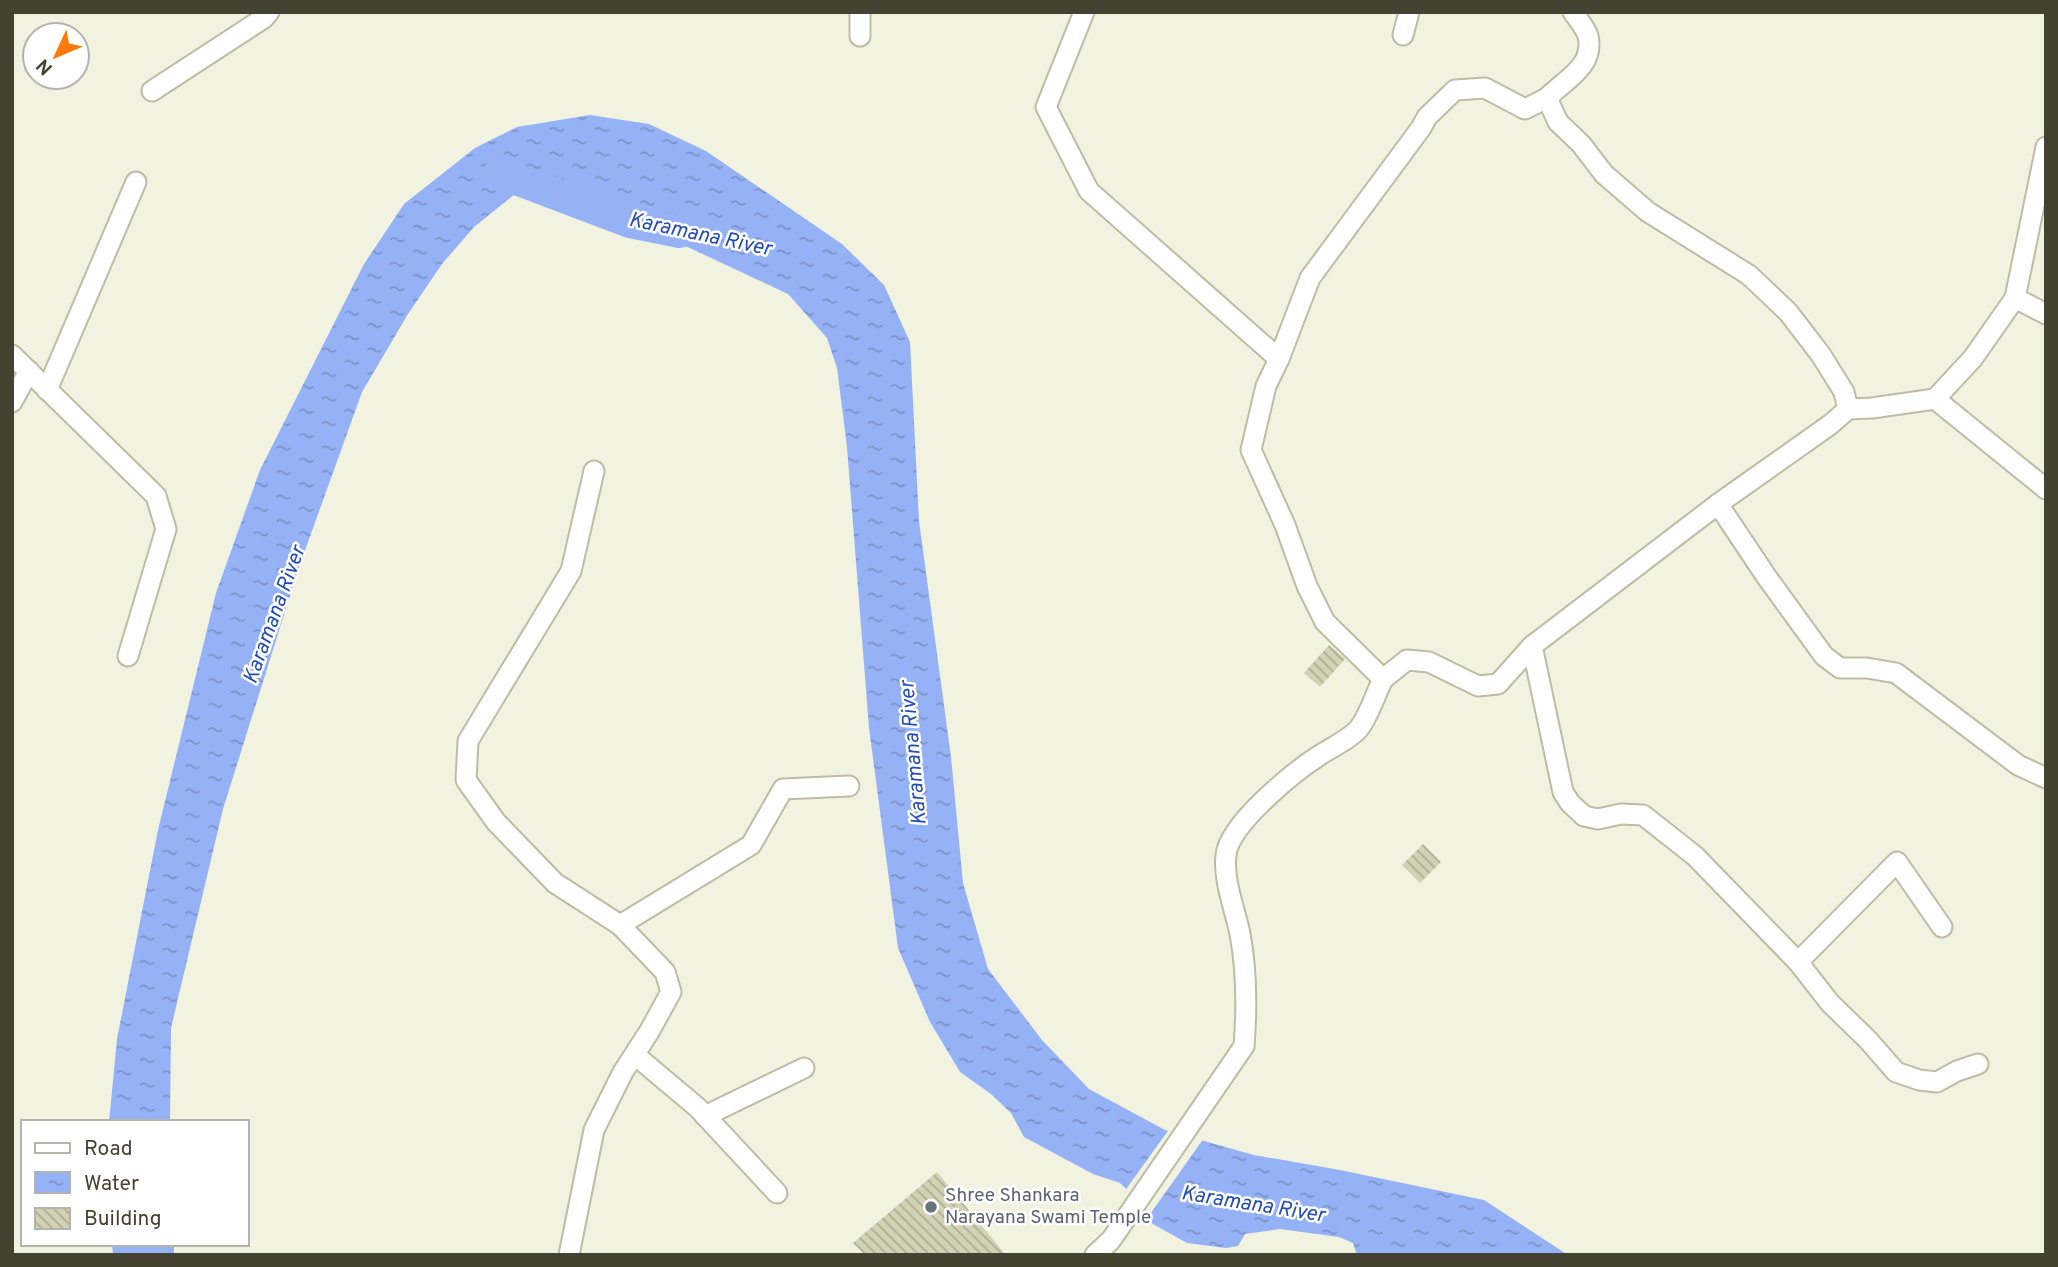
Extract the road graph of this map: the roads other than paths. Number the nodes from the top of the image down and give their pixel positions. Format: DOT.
graph roads {
  1 [pos="269,12"];
  2 [pos="860,12"];
  3 [pos="1084,12"];
  4 [pos="1409,12"];
  5 [pos="1573,12"];
  6 [pos="1403,35"];
  7 [pos="860,36"];
  8 [pos="152,91"];
  9 [pos="1547,98"];
  10 [pos="2046,147"];
  11 [pos="136,182"];
  12 [pos="2015,298"];
  13 [pos="2046,314"];
  14 [pos="12,355"];
  15 [pos="1279,359"];
  16 [pos="29,371"];
  17 [pos="47,390"];
  18 [pos="1935,399"];
  19 [pos="12,402"];
  20 [pos="1848,409"];
  21 [pos="594,471"];
  22 [pos="2046,489"];
  23 [pos="1718,504"];
  24 [pos="1532,646"];
  25 [pos="128,656"];
  26 [pos="1383,679"];
  27 [pos="2046,778"];
  28 [pos="849,786"];
  29 [pos="620,925"];
  30 [pos="1942,927"];
  31 [pos="1798,962"];
  32 [pos="635,1055"];
  33 [pos="1978,1064"];
  34 [pos="804,1068"];
  35 [pos="705,1116"];
  36 [pos="777,1193"];
  37 [pos="569,1255"];
  38 [pos="1095,1255"];
  1 -- 8 [label="street"];
  2 -- 7 [label="street"];
  3 -- 15 [label="street"];
  4 -- 6 [label="street"];
  5 -- 9 [label="street"];
  9 -- 15 [label="street"];
  9 -- 20 [label="street"];
  10 -- 12 [label="street"];
  11 -- 17 [label="street"];
  12 -- 13 [label="street"];
  12 -- 18 [label="street"];
  14 -- 16 [label="street"];
  15 -- 26 [label="street"];
  16 -- 17 [label="street"];
  16 -- 19 [label="street"];
  17 -- 25 [label="street"];
  18 -- 20 [label="street"];
  18 -- 22 [label="street"];
  20 -- 23 [label="street"];
  21 -- 29 [label="street"];
  23 -- 24 [label="street"];
  23 -- 27 [label="street"];
  24 -- 26 [label="street"];
  24 -- 31 [label="street"];
  26 -- 38 [label="street"];
  28 -- 29 [label="street"];
  29 -- 32 [label="street"];
  30 -- 31 [label="street"];
  31 -- 33 [label="street"];
  32 -- 35 [label="street"];
  32 -- 37 [label="street"];
  34 -- 35 [label="street"];
  35 -- 36 [label="street"];
}
